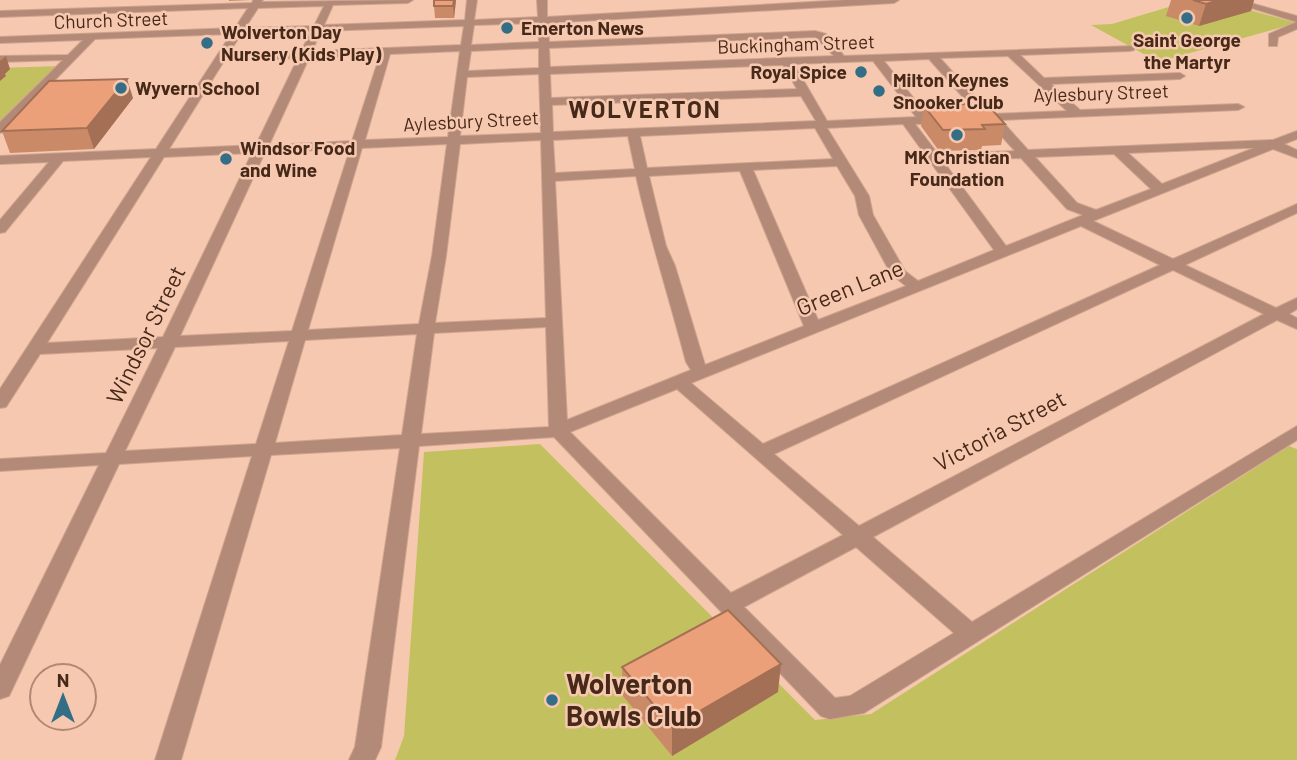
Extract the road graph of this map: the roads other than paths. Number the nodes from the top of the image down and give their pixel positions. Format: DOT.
graph roads {
  1 [pos="41,0"];
  2 [pos="408,0"];
  3 [pos="472,0"];
  4 [pos="542,0"];
  5 [pos="894,0"];
  6 [pos="1230,0"];
  7 [pos="870,1"];
  8 [pos="330,2"];
  9 [pos="257,3"];
  10 [pos="0,13"];
  11 [pos="26,13"];
  12 [pos="1297,19"];
  13 [pos="543,20"];
  14 [pos="469,23"];
  15 [pos="1297,25"];
  16 [pos="316,30"];
  17 [pos="239,33"];
  18 [pos="0,38"];
  19 [pos="91,38"];
  20 [pos="545,43"];
  21 [pos="1273,44"];
  22 [pos="466,47"];
  23 [pos="1130,48"];
  24 [pos="386,51"];
  25 [pos="1011,53"];
  26 [pos="304,55"];
  27 [pos="933,57"];
  28 [pos="222,58"];
  29 [pos="0,59"];
  30 [pos="877,59"];
  31 [pos="842,60"];
  32 [pos="63,61"];
  33 [pos="787,62"];
  34 [pos="0,67"];
  35 [pos="545,71"];
  36 [pos="462,74"];
  37 [pos="1180,76"];
  38 [pos="1041,81"];
  39 [pos="805,92"];
  40 [pos="546,102"];
  41 [pos="1238,107"];
  42 [pos="1076,113"];
  43 [pos="989,117"];
  44 [pos="925,120"];
  45 [pos="907,121"];
  46 [pos="822,125"];
  47 [pos="0,129"];
  48 [pos="633,133"];
  49 [pos="1297,135"];
  50 [pos="547,137"];
  51 [pos="453,141"];
  52 [pos="1272,144"];
  53 [pos="358,145"];
  54 [pos="258,150"];
  55 [pos="1117,150"];
  56 [pos="1297,153"];
  57 [pos="161,154"];
  58 [pos="1025,154"];
  59 [pos="59,158"];
  60 [pos="933,158"];
  61 [pos="0,160"];
  62 [pos="842,162"];
  63 [pos="744,167"];
  64 [pos="642,172"];
  65 [pos="549,177"];
  66 [pos="1160,190"];
  67 [pos="1297,208"];
  68 [pos="1088,218"];
  69 [pos="0,229"];
  70 [pos="1003,252"];
  71 [pos="1171,264"];
  72 [pos="915,286"];
  73 [pos="1297,303"];
  74 [pos="1276,314"];
  75 [pos="554,322"];
  76 [pos="1297,324"];
  77 [pos="426,328"];
  78 [pos="813,328"];
  79 [pos="300,335"];
  80 [pos="169,342"];
  81 [pos="34,349"];
  82 [pos="701,372"];
  83 [pos="7,381"];
  84 [pos="679,382"];
  85 [pos="0,403"];
  86 [pos="558,430"];
  87 [pos="1297,432"];
  88 [pos="411,441"];
  89 [pos="265,450"];
  90 [pos="759,453"];
  91 [pos="111,458"];
  92 [pos="0,464"];
  93 [pos="856,534"];
  94 [pos="728,605"];
  95 [pos="972,635"];
  96 [pos="0,689"];
  97 [pos="168,760"];
  98 [pos="362,760"];
  1 -- 11 [label="street"];
  2 -- 8 [label="street"];
  3 -- 14 [label="street"];
  4 -- 13 [label="street"];
  5 -- 7 [label="street, Church Street"];
  6 -- 12 [label="street"];
  7 -- 13 [label="street, Church Street"];
  8 -- 9 [label="street"];
  8 -- 16 [label="street, Windsor Street"];
  9 -- 11 [label="street"];
  9 -- 17 [label="street"];
  10 -- 11 [label="street"];
  11 -- 18 [label="street"];
  13 -- 14 [label="street, Church Street"];
  13 -- 20 [label="street"];
  14 -- 16 [label="street, Church Street"];
  14 -- 22 [label="street"];
  15 -- 21 [label="street"];
  16 -- 17 [label="street, Church Street"];
  16 -- 26 [label="street, Windsor Street"];
  17 -- 19 [label="street, Church Street"];
  17 -- 28 [label="street"];
  18 -- 19 [label="street, Church Street"];
  19 -- 32 [label="street"];
  20 -- 22 [label="street"];
  20 -- 31 [label="street"];
  20 -- 35 [label="street"];
  22 -- 24 [label="street"];
  22 -- 36 [label="street"];
  23 -- 25 [label="street, Buckingham Street"];
  24 -- 26 [label="street"];
  24 -- 53 [label="street"];
  25 -- 27 [label="street, Buckingham Street"];
  25 -- 38 [label="street"];
  26 -- 28 [label="street"];
  26 -- 54 [label="street, Windsor Street"];
  27 -- 30 [label="street, Buckingham Street"];
  27 -- 43 [label="street"];
  28 -- 57 [label="street"];
  29 -- 32 [label="street"];
  30 -- 31 [label="street, Buckingham Street"];
  30 -- 44 [label="street"];
  31 -- 33 [label="street, Buckingham Street"];
  32 -- 34 [label="street"];
  32 -- 47 [label="street"];
  33 -- 35 [label="street, Buckingham Street"];
  33 -- 39 [label="street"];
  35 -- 36 [label="street, Buckingham Street"];
  35 -- 40 [label="street"];
  36 -- 51 [label="street"];
  37 -- 38 [label="street"];
  38 -- 42 [label="street"];
  39 -- 40 [label="street"];
  39 -- 46 [label="street"];
  40 -- 50 [label="street"];
  41 -- 42 [label="street, Aylesbury Street"];
  42 -- 43 [label="street, Aylesbury Street"];
  43 -- 44 [label="street, Aylesbury Street"];
  43 -- 58 [label="street"];
  44 -- 45 [label="street, Aylesbury Street"];
  45 -- 46 [label="street, Aylesbury Street"];
  45 -- 60 [label="street"];
  46 -- 48 [label="street, Aylesbury Street"];
  46 -- 62 [label="street"];
  48 -- 50 [label="street, Aylesbury Street"];
  48 -- 64 [label="street"];
  49 -- 52 [label="street, Green Lane"];
  50 -- 51 [label="street, Aylesbury Street"];
  50 -- 65 [label="street"];
  51 -- 53 [label="street, Aylesbury Street"];
  51 -- 77 [label="street"];
  52 -- 55 [label="street"];
  52 -- 56 [label="street"];
  52 -- 66 [label="street, Green Lane"];
  53 -- 54 [label="street, Aylesbury Street"];
  53 -- 79 [label="street"];
  54 -- 57 [label="street, Aylesbury Street"];
  54 -- 80 [label="street, Windsor Street"];
  55 -- 58 [label="street"];
  55 -- 66 [label="street"];
  57 -- 59 [label="street, Aylesbury Street"];
  57 -- 81 [label="street"];
  58 -- 60 [label="street"];
  58 -- 68 [label="street"];
  59 -- 61 [label="street, Aylesbury Street"];
  59 -- 69 [label="street"];
  60 -- 70 [label="street"];
  62 -- 63 [label="street"];
  62 -- 72 [label="street"];
  63 -- 64 [label="street"];
  63 -- 78 [label="street"];
  64 -- 65 [label="street"];
  64 -- 82 [label="street"];
  65 -- 75 [label="street"];
  66 -- 68 [label="street, Green Lane"];
  67 -- 71 [label="street"];
  68 -- 70 [label="street, Green Lane"];
  68 -- 71 [label="street"];
  70 -- 72 [label="street, Green Lane"];
  71 -- 74 [label="street"];
  71 -- 90 [label="street"];
  72 -- 78 [label="street, Green Lane"];
  73 -- 74 [label="street, Victoria Street"];
  74 -- 76 [label="street"];
  74 -- 93 [label="street, Victoria Street"];
  75 -- 77 [label="street"];
  75 -- 86 [label="street"];
  77 -- 79 [label="street"];
  77 -- 88 [label="street"];
  78 -- 82 [label="street, Green Lane"];
  79 -- 80 [label="street"];
  79 -- 89 [label="street"];
  80 -- 81 [label="street"];
  80 -- 91 [label="street, Windsor Street"];
  81 -- 83 [label="street"];
  82 -- 84 [label="street, Green Lane"];
  83 -- 85 [label="street"];
  84 -- 86 [label="street, Green Lane"];
  84 -- 90 [label="street"];
  86 -- 88 [label="street, Green Lane"];
  86 -- 94 [label="street"];
  87 -- 95 [label="street"];
  88 -- 89 [label="street, Green Lane"];
  88 -- 98 [label="street"];
  89 -- 91 [label="street, Green Lane"];
  89 -- 97 [label="street"];
  90 -- 93 [label="street"];
  91 -- 92 [label="street, Green Lane"];
  91 -- 96 [label="street, Windsor Street"];
  93 -- 94 [label="street, Victoria Street"];
  93 -- 95 [label="street"];
  94 -- 95 [label="street"];
}
